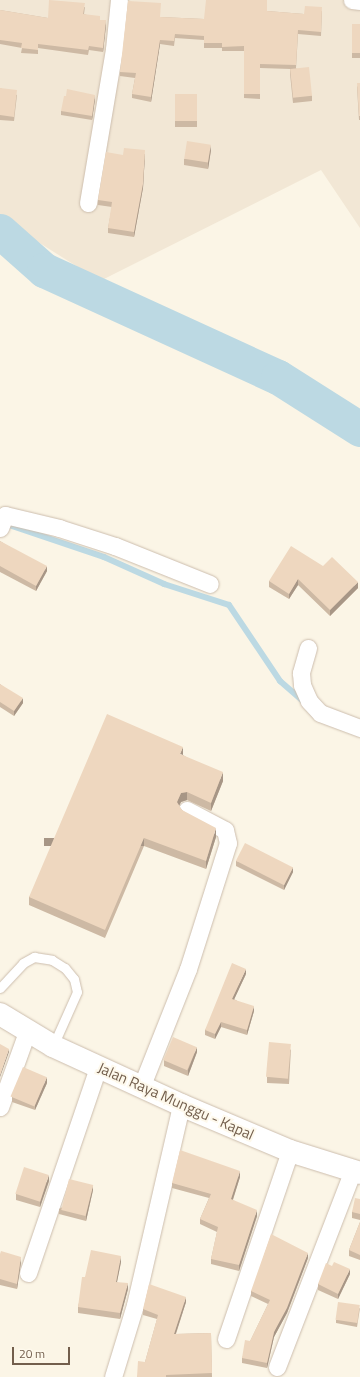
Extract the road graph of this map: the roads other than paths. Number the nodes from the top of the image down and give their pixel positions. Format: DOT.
graph roads {
  1 [pos="119,0"];
  2 [pos="352,0"];
  3 [pos="360,1"];
  4 [pos="88,203"];
  5 [pos="3,521"];
  6 [pos="210,584"];
  7 [pos="308,648"];
  8 [pos="360,728"];
  9 [pos="186,810"];
  10 [pos="0,988"];
  11 [pos="0,1014"];
  12 [pos="27,1032"];
  13 [pos="53,1046"];
  14 [pos="98,1067"];
  15 [pos="142,1085"];
  16 [pos="181,1105"];
  17 [pos="0,1107"];
  18 [pos="290,1151"];
  19 [pos="356,1172"];
  20 [pos="28,1273"];
  21 [pos="226,1339"];
  22 [pos="277,1367"];
  23 [pos="113,1377"];
  1 -- 4 [label="street"];
  2 -- 3 [label="street"];
  5 -- 6 [label="street"];
  7 -- 8 [label="street"];
  9 -- 15 [label="street"];
  10 -- 13 [label="lane"];
  11 -- 12 [label="street, Jalan Raya Munggu - Kapal"];
  12 -- 13 [label="street, Jalan Raya Munggu - Kapal"];
  12 -- 17 [label="street"];
  13 -- 14 [label="street, Jalan Raya Munggu - Kapal"];
  14 -- 15 [label="street, Jalan Raya Munggu - Kapal"];
  14 -- 20 [label="street"];
  15 -- 16 [label="street, Jalan Raya Munggu - Kapal"];
  16 -- 18 [label="street, Jalan Raya Munggu - Kapal"];
  16 -- 23 [label="street"];
  18 -- 19 [label="street, Jalan Raya Munggu - Kapal"];
  18 -- 21 [label="street"];
  19 -- 22 [label="street"];
}
